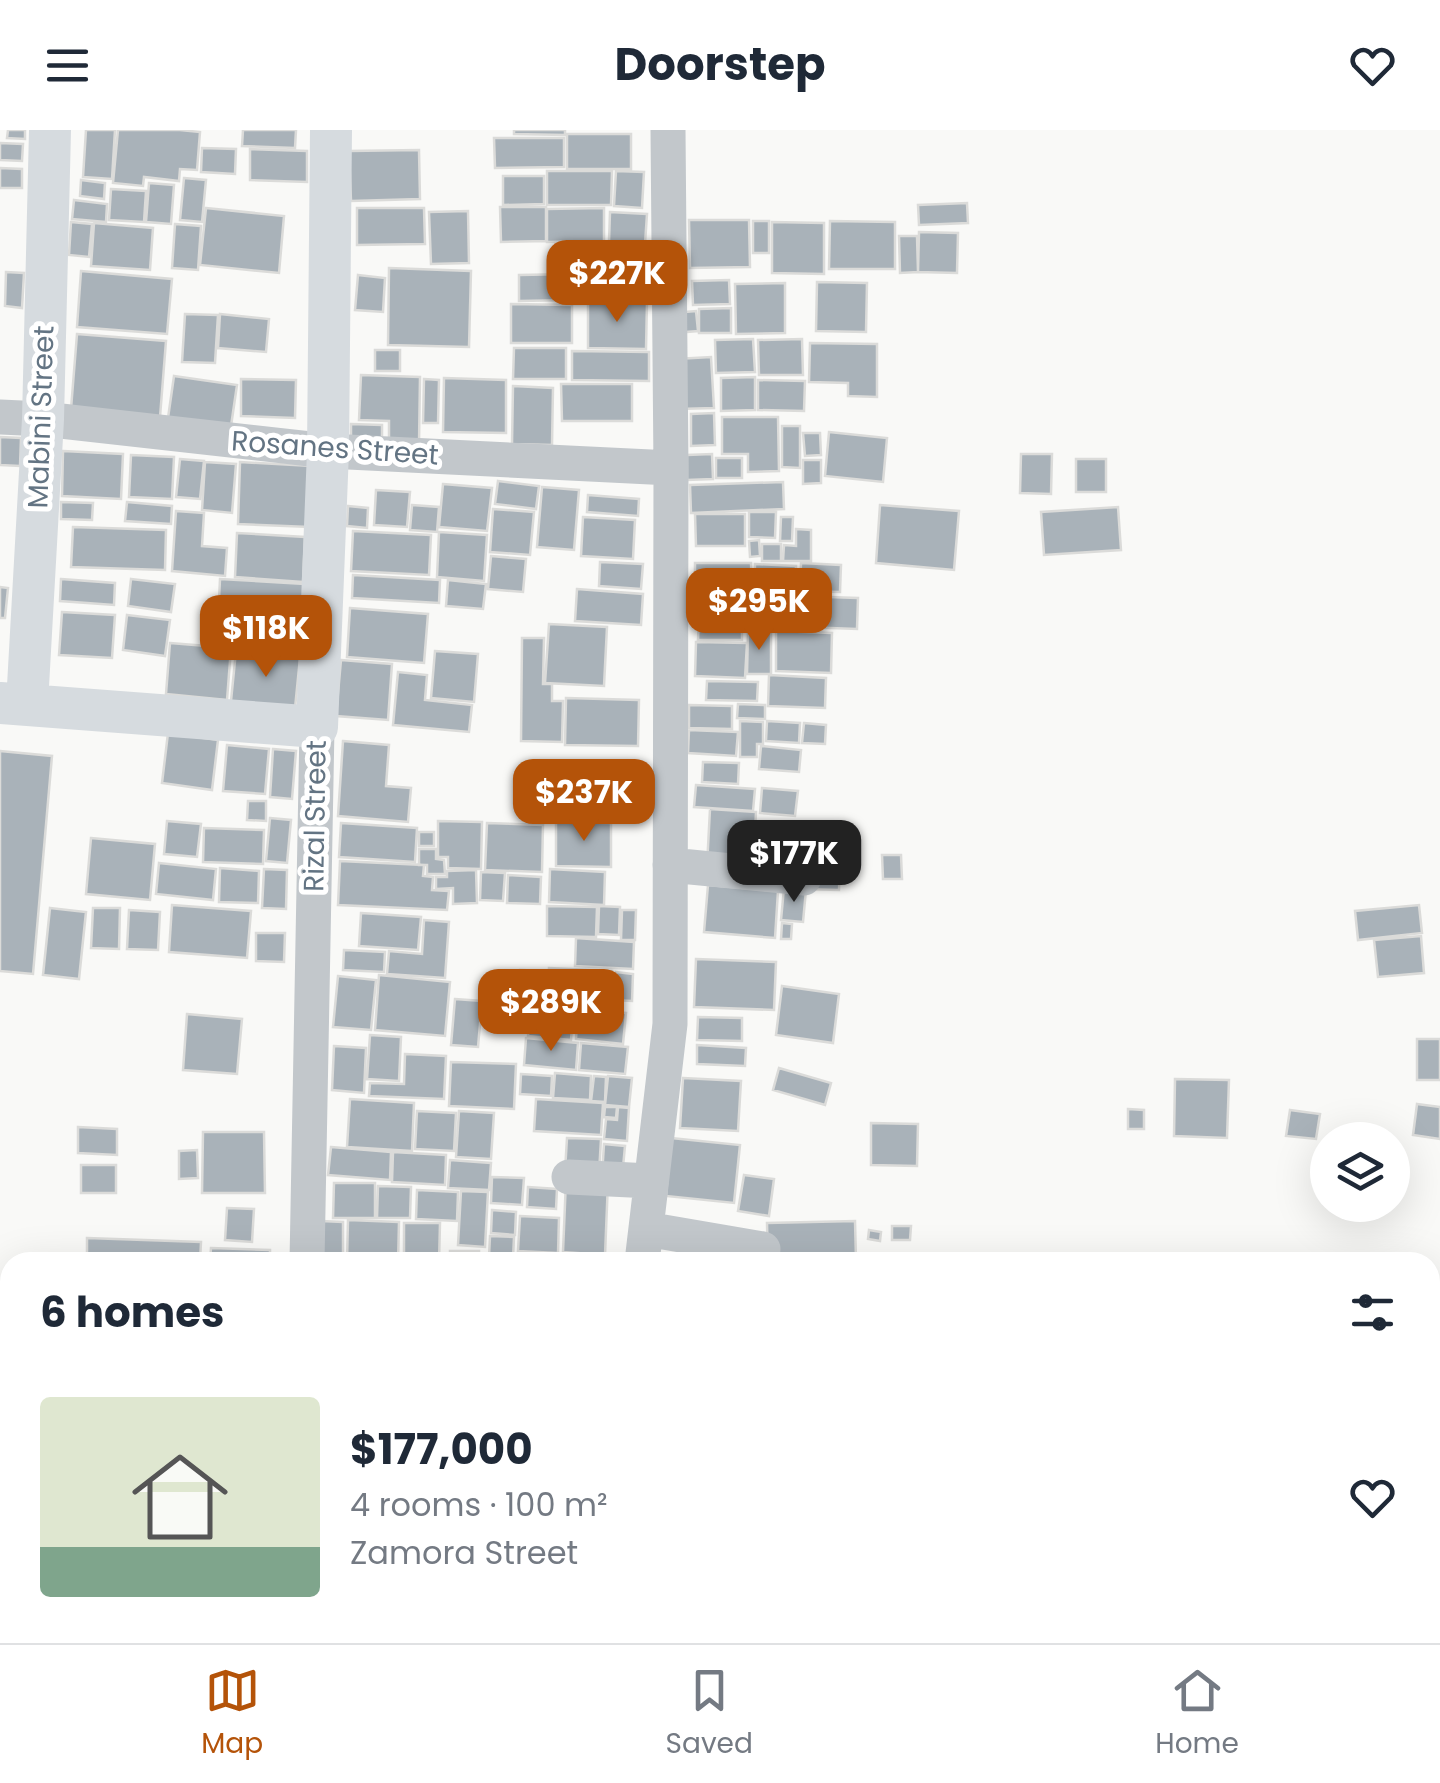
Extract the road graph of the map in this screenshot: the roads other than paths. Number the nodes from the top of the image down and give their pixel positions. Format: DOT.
graph roads {
  1 [pos="50,130"];
  2 [pos="331,130"];
  3 [pos="668,130"];
  4 [pos="0,417"];
  5 [pos="43,419"];
  6 [pos="328,451"];
  7 [pos="671,468"];
  8 [pos="14,704"];
  9 [pos="317,727"];
  10 [pos="670,865"];
  11 [pos="804,878"];
  12 [pos="569,1177"];
  13 [pos="652,1182"];
  14 [pos="644,1246"];
  15 [pos="763,1250"];
  16 [pos="306,1252"];
  1 -- 5 [label="main road, Mabini Street"];
  2 -- 6 [label="main road, Rizal Street"];
  3 -- 7 [label="street"];
  4 -- 5 [label="street, Rosanes Street"];
  5 -- 6 [label="street, Rosanes Street"];
  5 -- 8 [label="main road, Mabini Street"];
  6 -- 7 [label="street, Rosanes Street"];
  6 -- 9 [label="main road, Rizal Street"];
  7 -- 10 [label="street"];
  8 -- 9 [label="main road"];
  9 -- 16 [label="street, Rizal Street"];
  10 -- 11 [label="street"];
  10 -- 13 [label="street"];
  12 -- 13 [label="street"];
  13 -- 14 [label="street"];
  14 -- 15 [label="street"];
}
